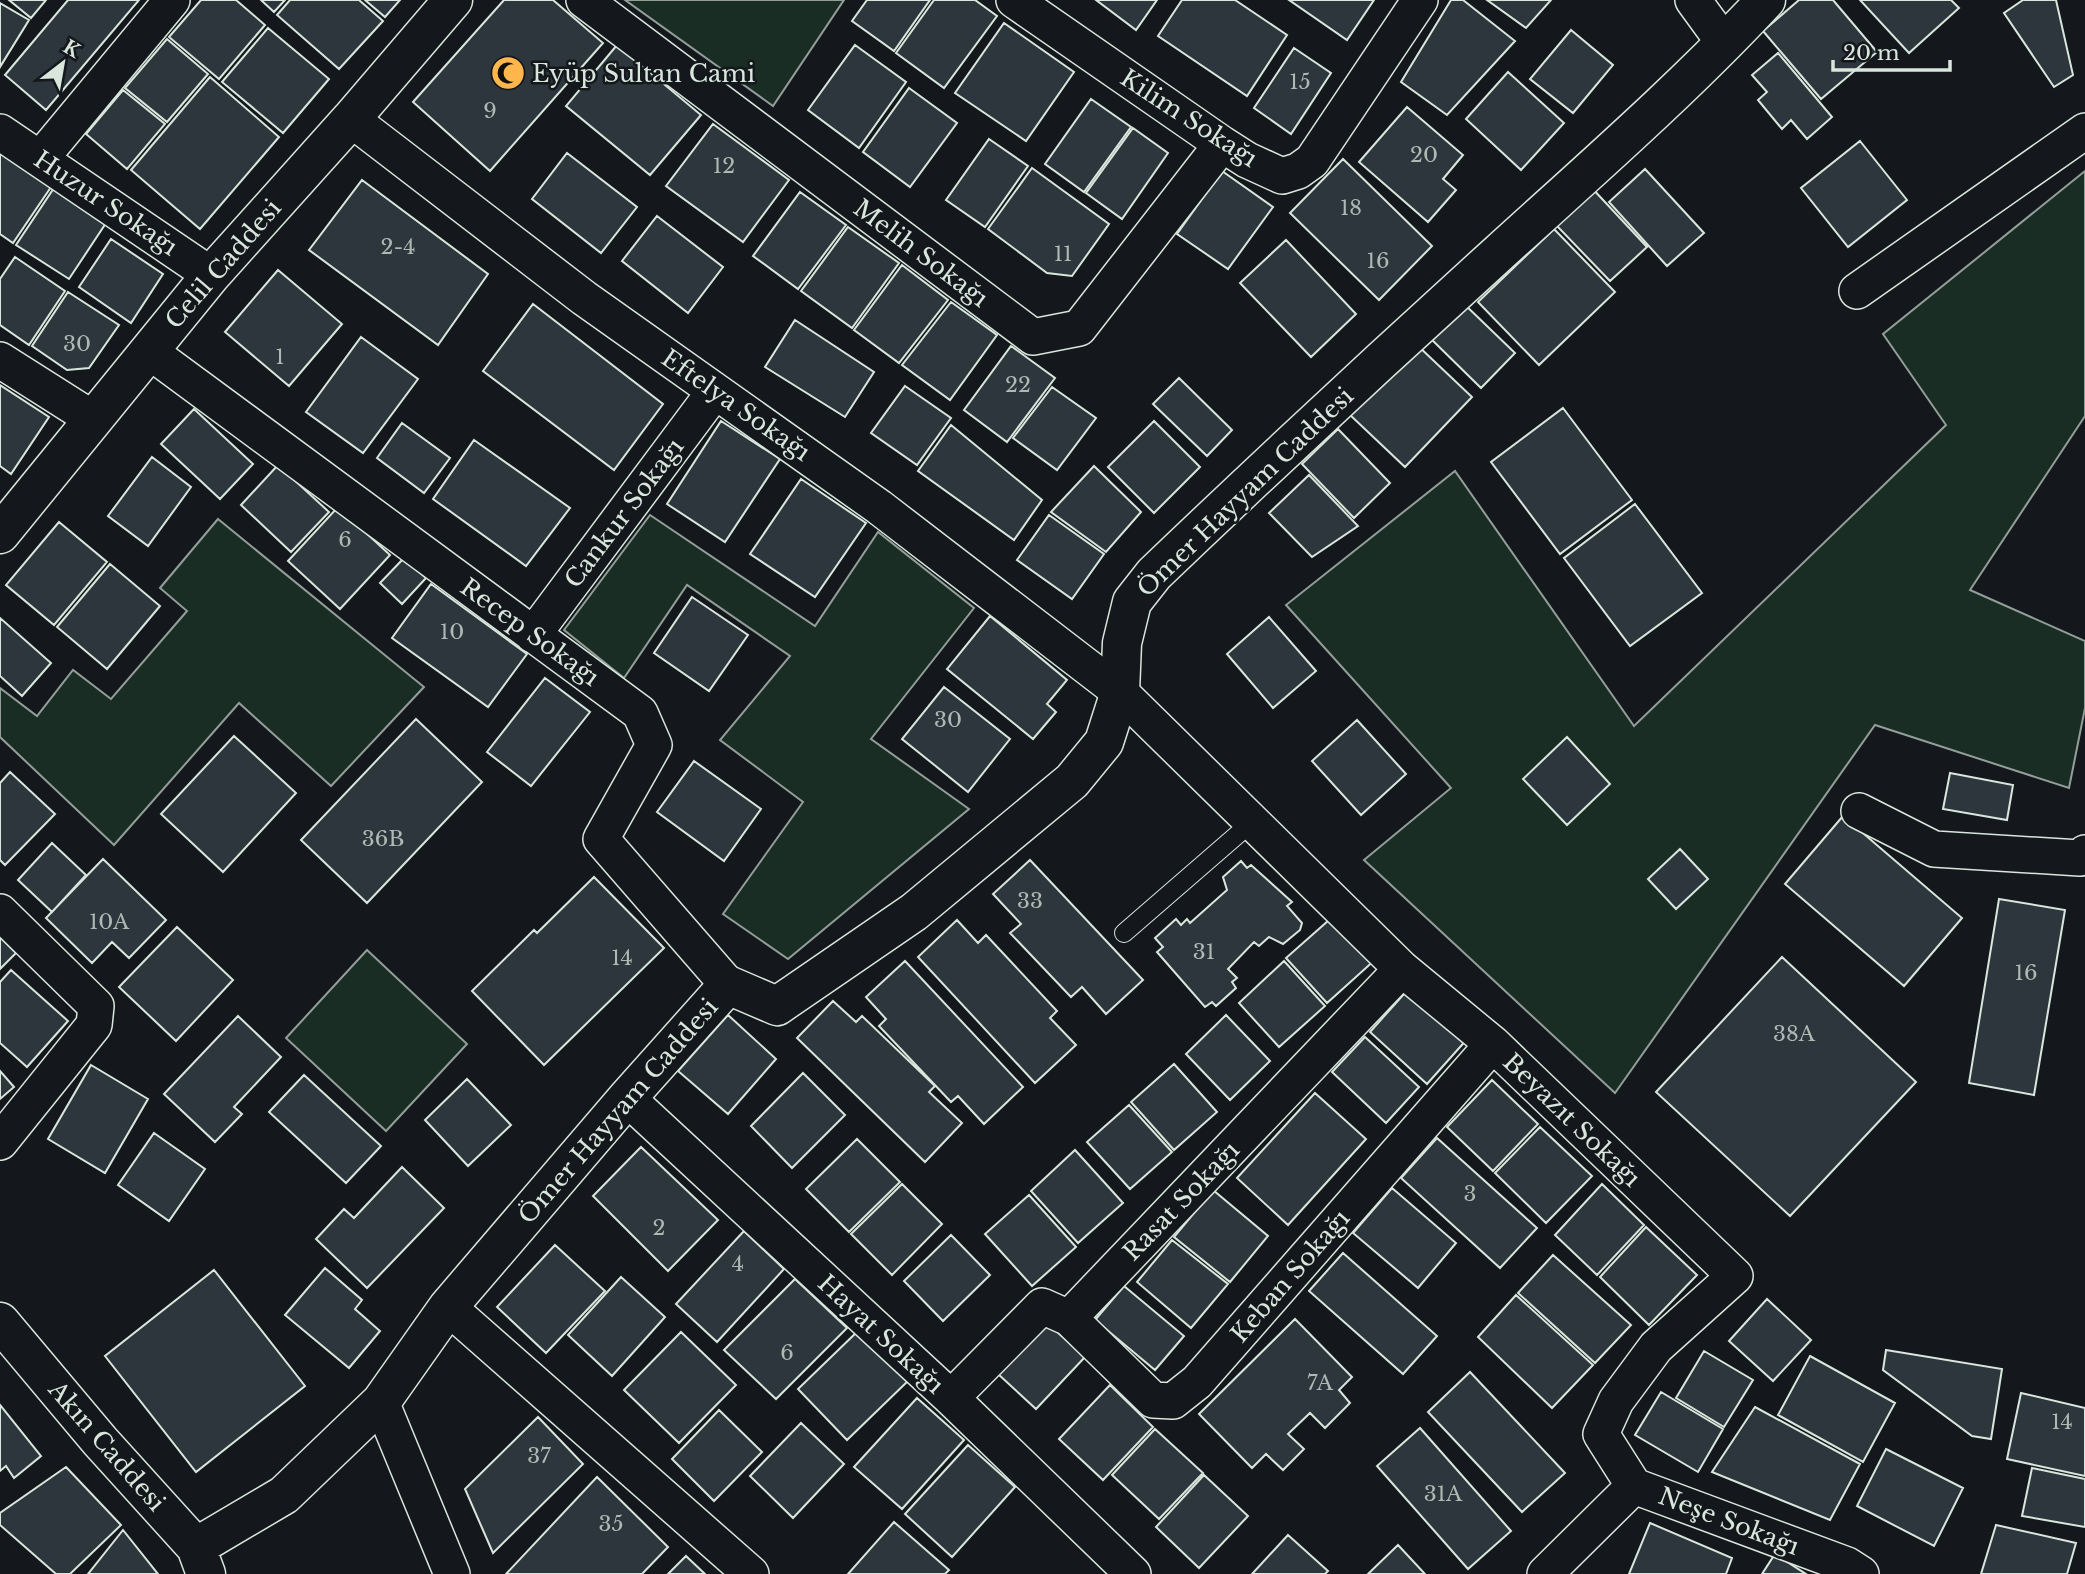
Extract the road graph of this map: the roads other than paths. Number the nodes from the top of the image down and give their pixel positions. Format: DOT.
graph roads {
  1 [pos="172,0"];
  2 [pos="453,0"];
  3 [pos="584,0"];
  4 [pos="1014,0"];
  5 [pos="1420,0"];
  6 [pos="1693,0"];
  7 [pos="1766,0"];
  8 [pos="1725,44"];
  9 [pos="351,119"];
  10 [pos="2085,131"];
  11 [pos="0,132"];
  12 [pos="1222,144"];
  13 [pos="41,158"];
  14 [pos="211,275"];
  15 [pos="1857,291"];
  16 [pos="149,351"];
  17 [pos="0,360"];
  18 [pos="715,391"];
  19 [pos="93,419"];
  20 [pos="0,534"];
  21 [pos="534,635"];
  22 [pos="1120,692"];
  23 [pos="1859,811"];
  24 [pos="1252,822"];
  25 [pos="2085,853"];
  26 [pos="0,912"];
  27 [pos="1124,933"];
  28 [pos="1402,969"];
  29 [pos="728,985"];
  30 [pos="1493,1044"];
  31 [pos="627,1098"];
  32 [pos="0,1142"];
  33 [pos="448,1307"];
  34 [pos="1069,1318"];
  35 [pos="1,1324"];
  36 [pos="951,1398"];
  37 [pos="381,1402"];
  38 [pos="1634,1486"];
  39 [pos="201,1560"];
  40 [pos="452,1574"];
  41 [pos="751,1574"];
  42 [pos="1133,1574"];
  43 [pos="1545,1574"];
  44 [pos="1861,1574"];
  1 -- 13 [label="street"];
  2 -- 9 [label="street, Celil Caddesi"];
  3 -- 12 [label="street, Melih Sokağı"];
  4 -- 12 [label="street, Kilim Sokağı"];
  5 -- 12 [label="street, Kilim Sokağı"];
  6 -- 8 [label="street"];
  7 -- 8 [label="street, Ömer Hayyam Caddesi"];
  8 -- 22 [label="street, Ömer Hayyam Caddesi"];
  9 -- 14 [label="street, Celil Caddesi"];
  9 -- 18 [label="street, Eftelya Sokağı"];
  10 -- 15 [label="street"];
  11 -- 13 [label="street, Huzur Sokağı"];
  13 -- 14 [label="street, Huzur Sokağı"];
  14 -- 16 [label="street, Celil Caddesi"];
  16 -- 19 [label="street, Celil Caddesi"];
  16 -- 21 [label="street, Recep Sokağı"];
  17 -- 19 [label="street"];
  18 -- 21 [label="street, Cankur Sokağı"];
  18 -- 22 [label="street, Eftelya Sokağı"];
  19 -- 20 [label="street, Celil Caddesi"];
  21 -- 29 [label="street, Recep Sokağı"];
  22 -- 24 [label="street, Beyazıt Sokağı"];
  22 -- 29 [label="street, Ömer Hayyam Caddesi"];
  23 -- 25 [label="street"];
  24 -- 27 [label="lane"];
  24 -- 28 [label="street, Beyazıt Sokağı"];
  26 -- 32 [label="street"];
  28 -- 30 [label="street, Beyazıt Sokağı"];
  28 -- 34 [label="street, Rasat Sokağı"];
  29 -- 31 [label="street, Ömer Hayyam Caddesi"];
  30 -- 34 [label="street, Keban Sokağı"];
  30 -- 38 [label="street, Beyazıt Sokağı"];
  31 -- 33 [label="street, Ömer Hayyam Caddesi"];
  31 -- 36 [label="street, Hayat Sokağı"];
  33 -- 37 [label="street, Ömer Hayyam Caddesi"];
  33 -- 41 [label="street"];
  34 -- 36 [label="street"];
  35 -- 39 [label="street, Akın Caddesi"];
  36 -- 42 [label="street, Hayat Sokağı"];
  37 -- 39 [label="street, Ömer Hayyam Caddesi"];
  37 -- 40 [label="street"];
  38 -- 43 [label="street"];
  38 -- 44 [label="street, Neşe Sokağı"];
}
